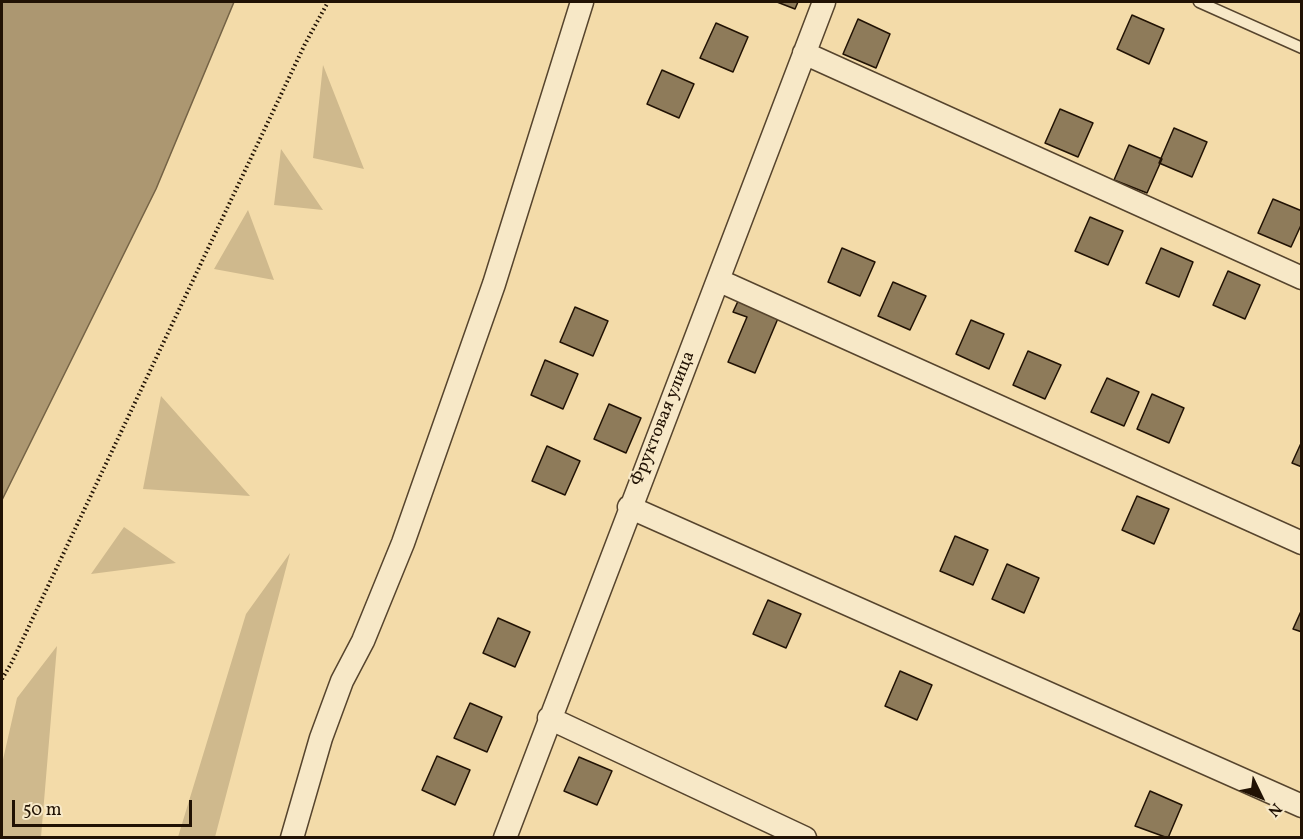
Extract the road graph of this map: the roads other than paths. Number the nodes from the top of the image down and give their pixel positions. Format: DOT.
graph roads {
  1 [pos="582,2"];
  2 [pos="824,2"];
  3 [pos="1199,2"];
  4 [pos="1302,48"];
  5 [pos="804,53"];
  6 [pos="1302,278"];
  7 [pos="720,281"];
  8 [pos="629,507"];
  9 [pos="1302,543"];
  10 [pos="549,718"];
  11 [pos="1302,807"];
  12 [pos="292,837"];
  13 [pos="505,837"];
  14 [pos="805,837"];
  1 -- 12 [label="street"];
  2 -- 5 [label="street, Фруктовая улица"];
  3 -- 4 [label="lane"];
  5 -- 6 [label="street"];
  5 -- 7 [label="street, Фруктовая улица"];
  7 -- 8 [label="street, Фруктовая улица"];
  7 -- 9 [label="street"];
  8 -- 10 [label="street, Фруктовая улица"];
  8 -- 11 [label="street"];
  10 -- 13 [label="street, Фруктовая улица"];
  10 -- 14 [label="street"];
}
